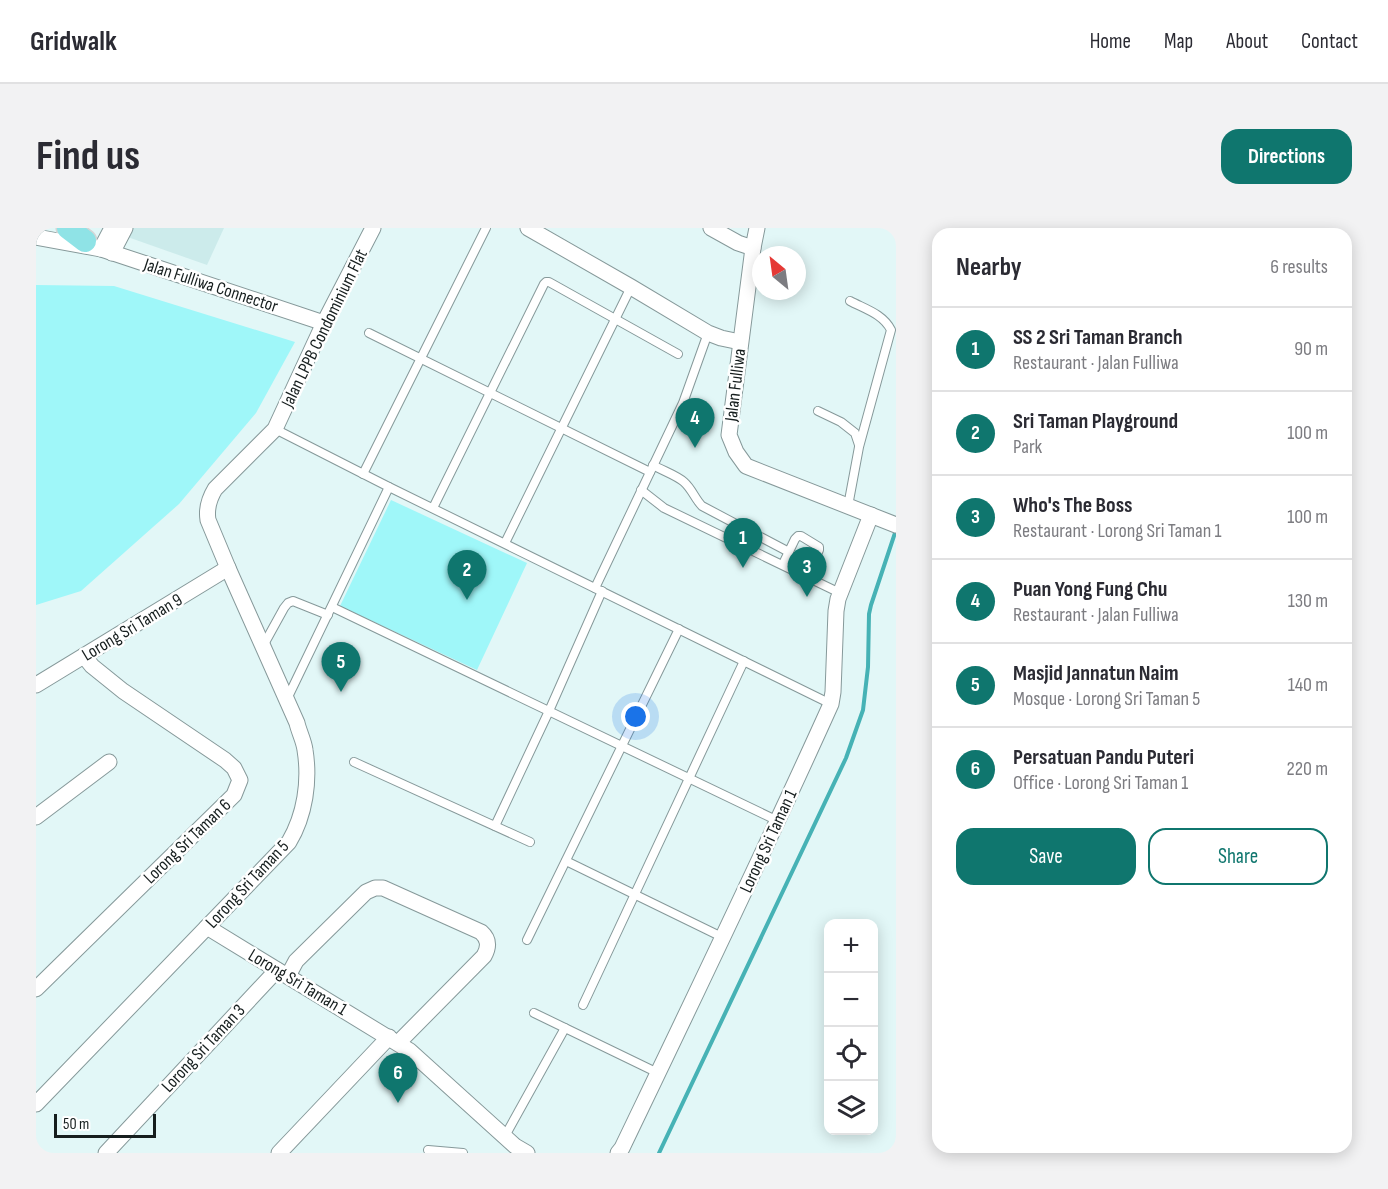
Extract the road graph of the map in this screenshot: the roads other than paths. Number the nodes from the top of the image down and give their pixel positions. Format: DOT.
graph roads {
  1 [pos="57,228"];
  2 [pos="112,228"];
  3 [pos="125,228"];
  4 [pos="373,228"];
  5 [pos="486,228"];
  6 [pos="528,228"];
  7 [pos="711,228"];
  8 [pos="757,228"];
  9 [pos="36,237"];
  10 [pos="93,244"];
  11 [pos="753,246"];
  12 [pos="752,248"];
  13 [pos="752,255"];
  14 [pos="631,287"];
  15 [pos="850,301"];
  16 [pos="615,319"];
  17 [pos="324,322"];
  18 [pos="369,333"];
  19 [pos="708,333"];
  20 [pos="740,342"];
  21 [pos="678,354"];
  22 [pos="421,359"];
  23 [pos="490,393"];
  24 [pos="818,411"];
  25 [pos="562,428"];
  26 [pos="274,429"];
  27 [pos="859,447"];
  28 [pos="652,469"];
  29 [pos="363,474"];
  30 [pos="389,487"];
  31 [pos="641,490"];
  32 [pos="848,506"];
  33 [pos="433,508"];
  34 [pos="871,515"];
  35 [pos="892,524"];
  36 [pos="505,543"];
  37 [pos="789,552"];
  38 [pos="783,564"];
  39 [pos="228,568"];
  40 [pos="813,580"];
  41 [pos="599,590"];
  42 [pos="840,593"];
  43 [pos="330,611"];
  44 [pos="679,629"];
  45 [pos="262,647"];
  46 [pos="84,656"];
  47 [pos="744,661"];
  48 [pos="36,685"];
  49 [pos="286,701"];
  50 [pos="831,704"];
  51 [pos="549,711"];
  52 [pos="622,746"];
  53 [pos="109,762"];
  54 [pos="354,762"];
  55 [pos="689,778"];
  56 [pos="36,817"];
  57 [pos="778,821"];
  58 [pos="495,826"];
  59 [pos="530,842"];
  60 [pos="566,861"];
  61 [pos="635,895"];
  62 [pos="207,927"];
  63 [pos="724,938"];
  64 [pos="527,940"];
  65 [pos="282,973"];
  66 [pos="36,989"];
  67 [pos="583,1005"];
  68 [pos="534,1013"];
  69 [pos="565,1028"];
  70 [pos="394,1040"];
  71 [pos="658,1073"];
  72 [pos="36,1104"];
  73 [pos="513,1147"];
  74 [pos="428,1150"];
  75 [pos="106,1153"];
  76 [pos="279,1153"];
  77 [pos="463,1153"];
  78 [pos="618,1153"];
  1 -- 10 [label="street, Jalan Fulliwa Connector"];
  2 -- 10 [label="street"];
  3 -- 10 [label="street"];
  4 -- 17 [label="street, Jalan LPPB Condominium Flat"];
  5 -- 22 [label="lane"];
  6 -- 14 [label="street"];
  7 -- 12 [label="street"];
  8 -- 11 [label="street, Jalan Fulliwa"];
  9 -- 10 [label="street, Jalan Fulliwa Connector"];
  10 -- 17 [label="street, Jalan Fulliwa Connector"];
  13 -- 20 [label="street, Jalan Fulliwa"];
  14 -- 16 [label="lane"];
  14 -- 19 [label="street"];
  15 -- 27 [label="lane"];
  16 -- 21 [label="lane"];
  16 -- 23 [label="lane"];
  16 -- 25 [label="lane"];
  17 -- 26 [label="street, Jalan LPPB Condominium Flat"];
  18 -- 22 [label="lane"];
  19 -- 20 [label="street"];
  19 -- 28 [label="lane"];
  20 -- 32 [label="street, Jalan Fulliwa"];
  22 -- 23 [label="lane"];
  22 -- 29 [label="lane"];
  23 -- 25 [label="lane"];
  23 -- 33 [label="lane"];
  24 -- 27 [label="lane"];
  25 -- 28 [label="lane"];
  25 -- 36 [label="lane"];
  26 -- 29 [label="lane"];
  26 -- 39 [label="street, Lorong Sri Taman 5"];
  27 -- 32 [label="lane"];
  28 -- 31 [label="lane"];
  28 -- 37 [label="lane"];
  29 -- 30 [label="lane"];
  30 -- 33 [label="lane"];
  30 -- 43 [label="lane"];
  31 -- 38 [label="lane"];
  31 -- 41 [label="lane"];
  32 -- 34 [label="street, Jalan Fulliwa"];
  33 -- 36 [label="lane"];
  34 -- 35 [label="street, Jalan Fulliwa"];
  34 -- 42 [label="street, Lorong Sri Taman 1"];
  36 -- 41 [label="lane"];
  37 -- 38 [label="lane"];
  37 -- 40 [label="lane"];
  38 -- 40 [label="lane"];
  39 -- 45 [label="street, Lorong Sri Taman 5"];
  39 -- 46 [label="street, Lorong Sri Taman 9"];
  40 -- 42 [label="lane"];
  41 -- 44 [label="lane"];
  41 -- 51 [label="lane"];
  42 -- 50 [label="street, Lorong Sri Taman 1"];
  43 -- 45 [label="lane"];
  43 -- 49 [label="lane"];
  43 -- 51 [label="lane"];
  44 -- 47 [label="lane"];
  44 -- 52 [label="lane"];
  45 -- 49 [label="street, Lorong Sri Taman 5"];
  46 -- 48 [label="street, Lorong Sri Taman 9"];
  46 -- 66 [label="street, Lorong Sri Taman 6"];
  47 -- 50 [label="lane"];
  47 -- 55 [label="lane"];
  49 -- 62 [label="street, Lorong Sri Taman 5"];
  50 -- 57 [label="street, Lorong Sri Taman 1"];
  51 -- 52 [label="lane"];
  51 -- 58 [label="lane"];
  52 -- 55 [label="lane"];
  52 -- 60 [label="lane"];
  53 -- 56 [label="street"];
  54 -- 58 [label="lane"];
  55 -- 57 [label="lane"];
  55 -- 61 [label="lane"];
  57 -- 63 [label="street, Lorong Sri Taman 1"];
  58 -- 59 [label="lane"];
  60 -- 61 [label="lane"];
  60 -- 64 [label="lane"];
  61 -- 63 [label="lane"];
  61 -- 67 [label="lane"];
  62 -- 65 [label="street, Lorong Sri Taman 1"];
  62 -- 72 [label="street, Lorong Sri Taman 5"];
  63 -- 71 [label="street, Lorong Sri Taman 1"];
  65 -- 70 [label="street, Lorong Sri Taman 1"];
  65 -- 70 [label="street, Lorong Sri Taman 3"];
  65 -- 75 [label="street, Lorong Sri Taman 3"];
  68 -- 69 [label="lane"];
  69 -- 71 [label="lane"];
  69 -- 73 [label="lane"];
  70 -- 73 [label="street, Lorong Sri Taman 1"];
  70 -- 76 [label="street"];
  71 -- 78 [label="street, Lorong Sri Taman 1"];
  74 -- 77 [label="lane"];
}
